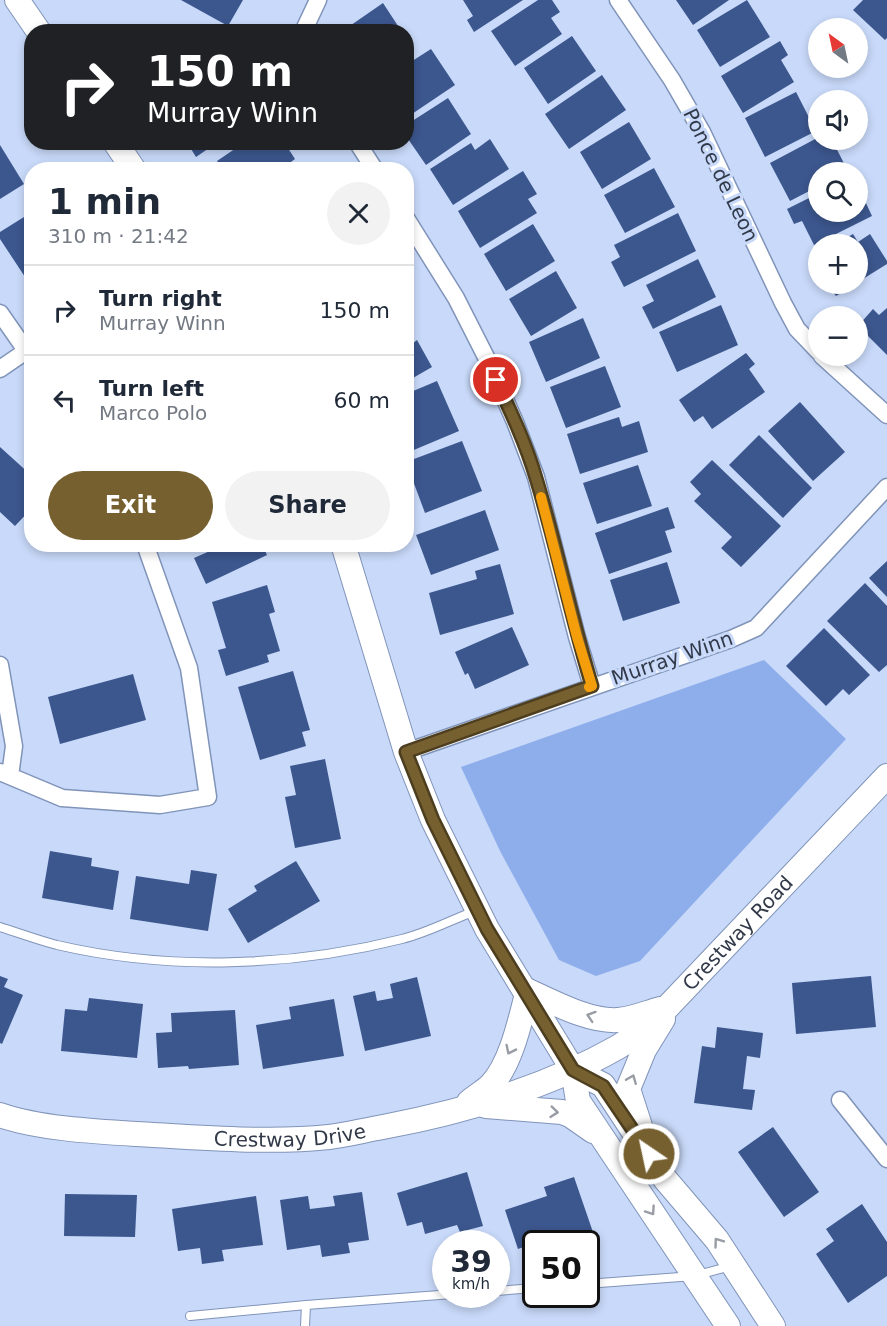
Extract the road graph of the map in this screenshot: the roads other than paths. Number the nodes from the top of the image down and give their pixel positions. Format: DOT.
graph roads {
  1 [pos="17,0"];
  2 [pos="318,0"];
  3 [pos="618,0"];
  4 [pos="34,24"];
  5 [pos="307,24"];
  6 [pos="414,231"];
  7 [pos="0,313"];
  8 [pos="808,341"];
  9 [pos="24,345"];
  10 [pos="24,356"];
  11 [pos="833,366"];
  12 [pos="0,369"];
  13 [pos="887,415"];
  14 [pos="887,487"];
  15 [pos="148,552"];
  16 [pos="345,552"];
  17 [pos="0,666"];
  18 [pos="592,686"];
  19 [pos="406,752"];
  20 [pos="5,774"];
  21 [pos="887,776"];
  22 [pos="477,910"];
  23 [pos="0,927"];
  24 [pos="525,991"];
  25 [pos="671,1004"];
  26 [pos="573,1070"];
  27 [pos="840,1100"];
  28 [pos="466,1108"];
  29 [pos="0,1115"];
  30 [pos="602,1138"];
  31 [pos="649,1154"];
  32 [pos="887,1159"];
  33 [pos="734,1266"];
  34 [pos="694,1276"];
  35 [pos="600,1283"];
  36 [pos="432,1296"];
  37 [pos="306,1305"];
  38 [pos="190,1316"];
  39 [pos="305,1326"];
  40 [pos="728,1326"];
  41 [pos="773,1326"];
  1 -- 4 [label="main road"];
  2 -- 5 [label="street"];
  3 -- 8 [label="street, Ponce de Leon"];
  6 -- 18 [label="street"];
  7 -- 9 [label="street"];
  10 -- 12 [label="street"];
  11 -- 13 [label="street, Ponce de Leon"];
  14 -- 18 [label="street, Murray Winn"];
  15 -- 20 [label="street"];
  16 -- 19 [label="main road"];
  17 -- 20 [label="street"];
  18 -- 19 [label="street, Murray Winn"];
  19 -- 22 [label="main road"];
  21 -- 25 [label="main road, Crestway Road"];
  22 -- 23 [label="lane"];
  22 -- 24 [label="main road"];
  25 -- 24 [label="main road, one-way"];
  24 -- 26 [label="main road"];
  24 -- 28 [label="main road, one-way"];
  25 -- 26 [label="main road, Crestway Road"];
  31 -- 25 [label="main road, one-way"];
  26 -- 28 [label="main road, Crestway Drive"];
  26 -- 30 [label="main road"];
  26 -- 31 [label="main road"];
  27 -- 32 [label="street"];
  28 -- 29 [label="main road, Crestway Drive"];
  28 -- 30 [label="main road, one-way"];
  30 -- 34 [label="main road, one-way"];
  33 -- 31 [label="main road, one-way"];
  33 -- 34 [label="lane"];
  33 -- 41 [label="main road"];
  34 -- 35 [label="lane"];
  34 -- 40 [label="main road"];
  36 -- 37 [label="lane"];
  37 -- 38 [label="lane"];
  37 -- 39 [label="lane"];
}
